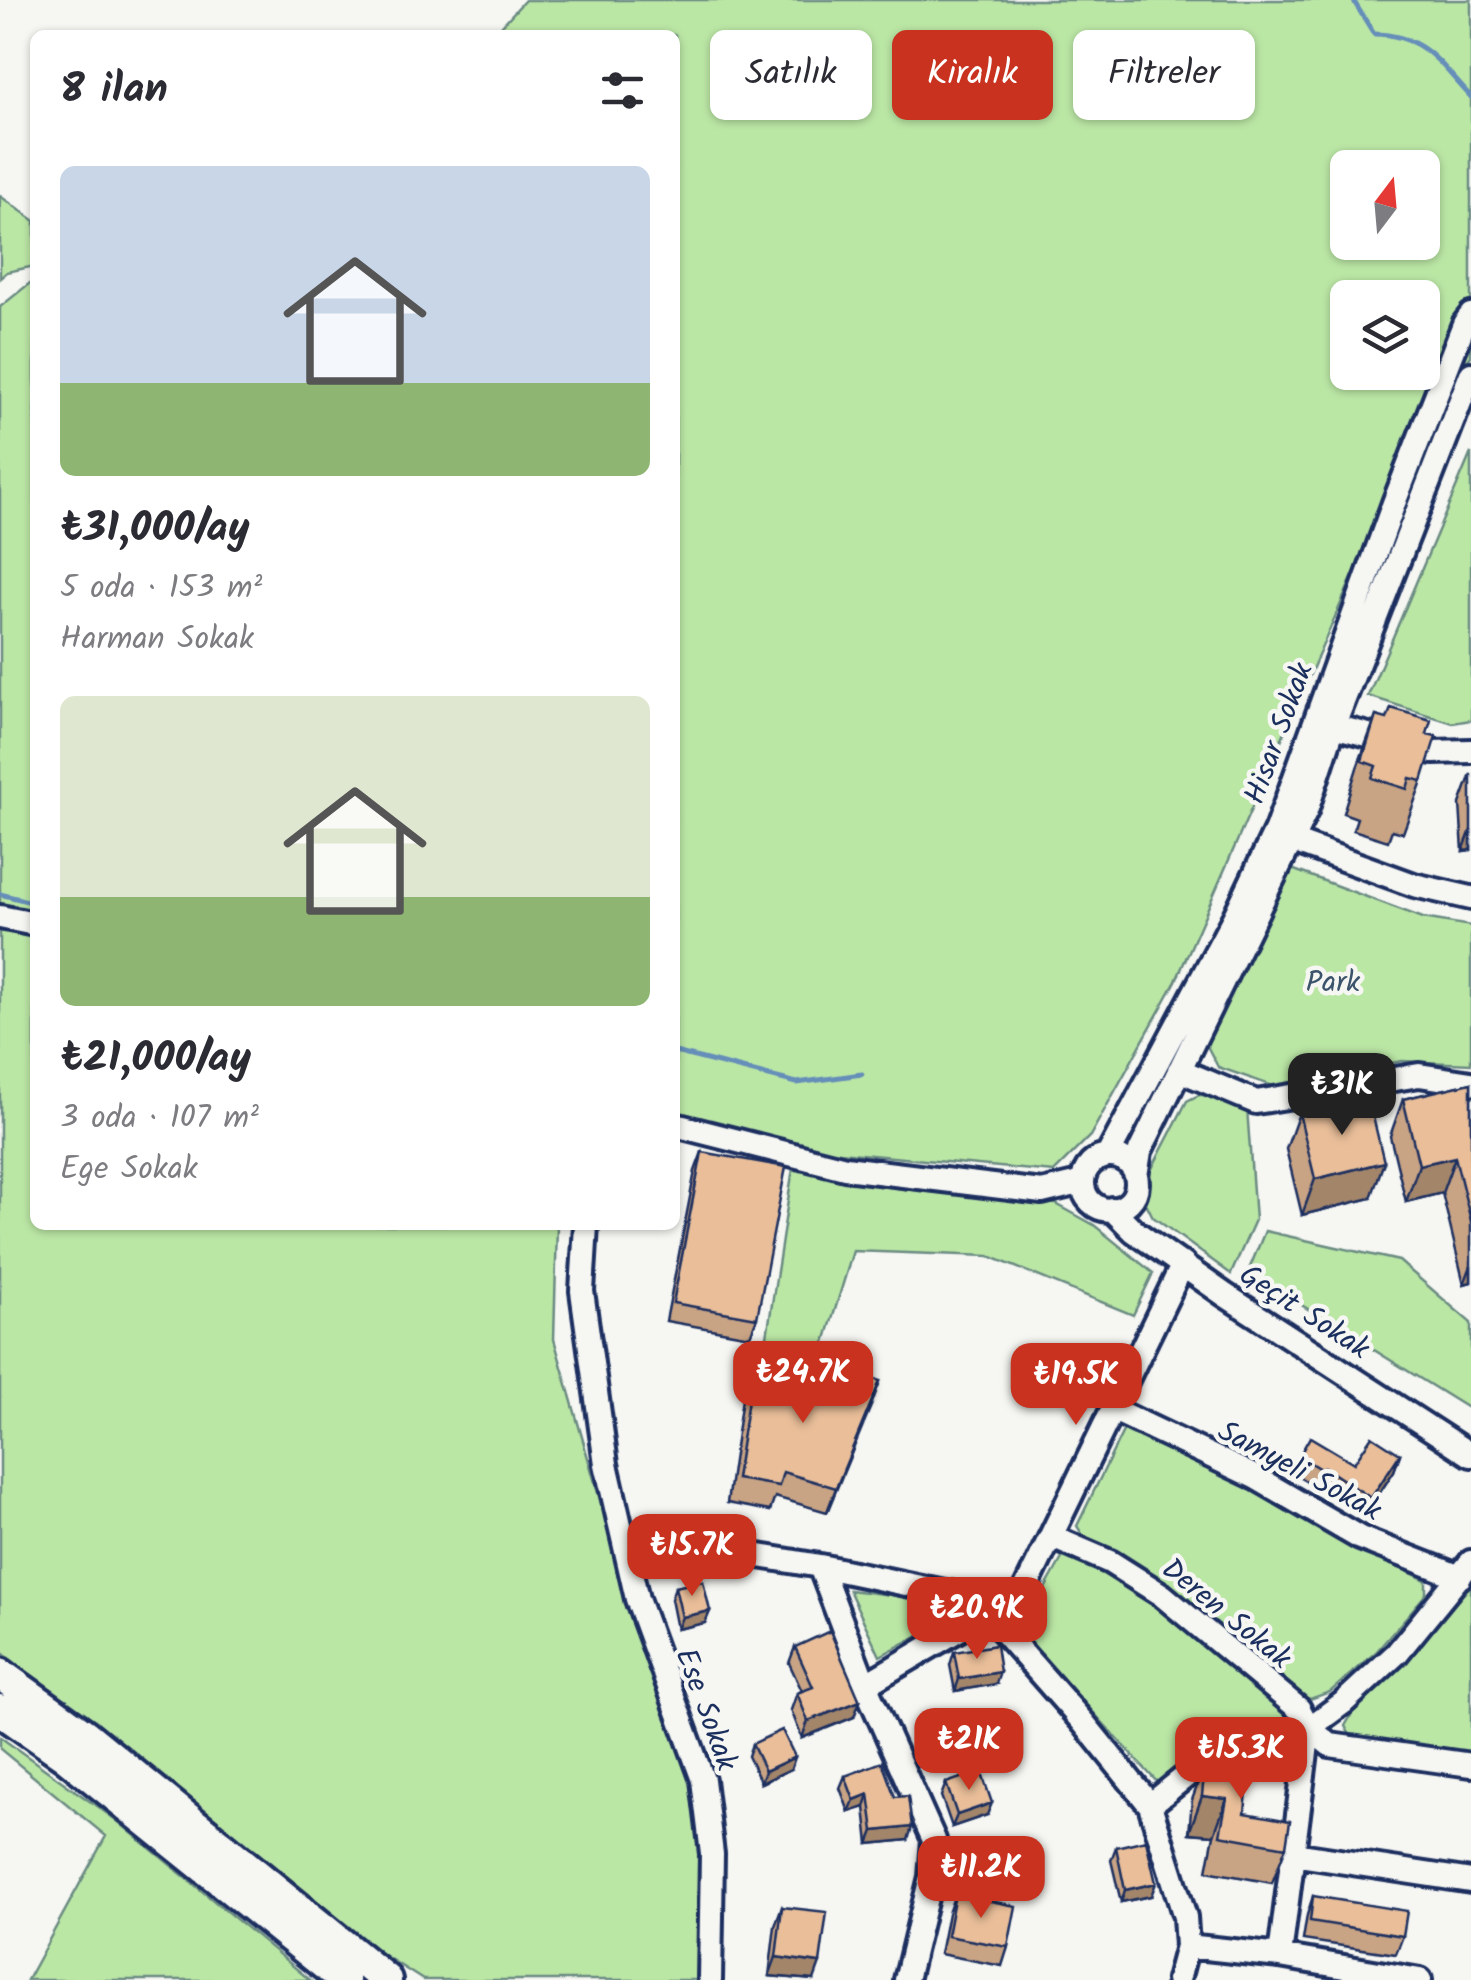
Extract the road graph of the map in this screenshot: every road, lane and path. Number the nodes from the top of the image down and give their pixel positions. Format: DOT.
graph roads {
  1 [pos="1471,315"];
  2 [pos="1471,374"];
  3 [pos="1324,723"];
  4 [pos="1471,751"];
  5 [pos="1284,835"];
  6 [pos="1471,898"];
  7 [pos="0,916"];
  8 [pos="30,923"];
  9 [pos="1179,1070"];
  10 [pos="1471,1083"];
  11 [pos="680,1128"];
  12 [pos="1108,1156"];
  13 [pos="1136,1176"];
  14 [pos="1083,1182"];
  15 [pos="1112,1210"];
  16 [pos="586,1230"];
  17 [pos="1183,1264"];
  18 [pos="1114,1410"];
  19 [pos="1471,1455"];
  20 [pos="1052,1537"];
  21 [pos="626,1546"];
  22 [pos="820,1566"];
  23 [pos="1466,1570"];
  24 [pos="987,1613"];
  25 [pos="0,1674"];
  26 [pos="865,1685"];
  27 [pos="0,1710"];
  28 [pos="1309,1728"];
  29 [pos="1471,1766"];
  30 [pos="1150,1805"];
  31 [pos="1294,1854"];
  32 [pos="1471,1881"];
  33 [pos="1187,1946"];
  34 [pos="1280,1956"];
  35 [pos="344,1980"];
  36 [pos="386,1980"];
  37 [pos="710,1980"];
  38 [pos="906,1980"];
  39 [pos="1178,1980"];
  40 [pos="1420,1980"];
  1 -- 3 [label="street, Hisar Sokak"];
  2 -- 3 [label="street, Hisar Sokak"];
  3 -- 4 [label="street"];
  3 -- 5 [label="street, Hisar Sokak"];
  5 -- 6 [label="street"];
  5 -- 9 [label="street, Hisar Sokak"];
  5 -- 12 [label="street, Hisar Sokak"];
  7 -- 8 [label="street"];
  9 -- 10 [label="street"];
  9 -- 13 [label="street, Hisar Sokak"];
  11 -- 14 [label="street"];
  12 -- 13 [label="street"];
  12 -- 14 [label="street"];
  13 -- 15 [label="street"];
  14 -- 15 [label="street"];
  15 -- 17 [label="street, Geçit Sokak"];
  16 -- 21 [label="street, Ese Sokak"];
  17 -- 18 [label="street"];
  17 -- 19 [label="street, Geçit Sokak"];
  18 -- 20 [label="street"];
  18 -- 23 [label="street, Samyeli Sokak"];
  20 -- 24 [label="street"];
  20 -- 28 [label="street, Deren Sokak"];
  21 -- 22 [label="street"];
  21 -- 37 [label="street, Ese Sokak"];
  22 -- 24 [label="street"];
  22 -- 26 [label="street"];
  23 -- 28 [label="street"];
  24 -- 26 [label="street"];
  24 -- 30 [label="street"];
  25 -- 36 [label="main road"];
  26 -- 38 [label="street"];
  27 -- 35 [label="main road"];
  28 -- 29 [label="street, Deren Sokak"];
  28 -- 30 [label="street"];
  28 -- 31 [label="street"];
  30 -- 33 [label="street"];
  31 -- 32 [label="street"];
  31 -- 34 [label="street"];
  33 -- 34 [label="street"];
  33 -- 39 [label="street"];
  34 -- 40 [label="street"];
}
